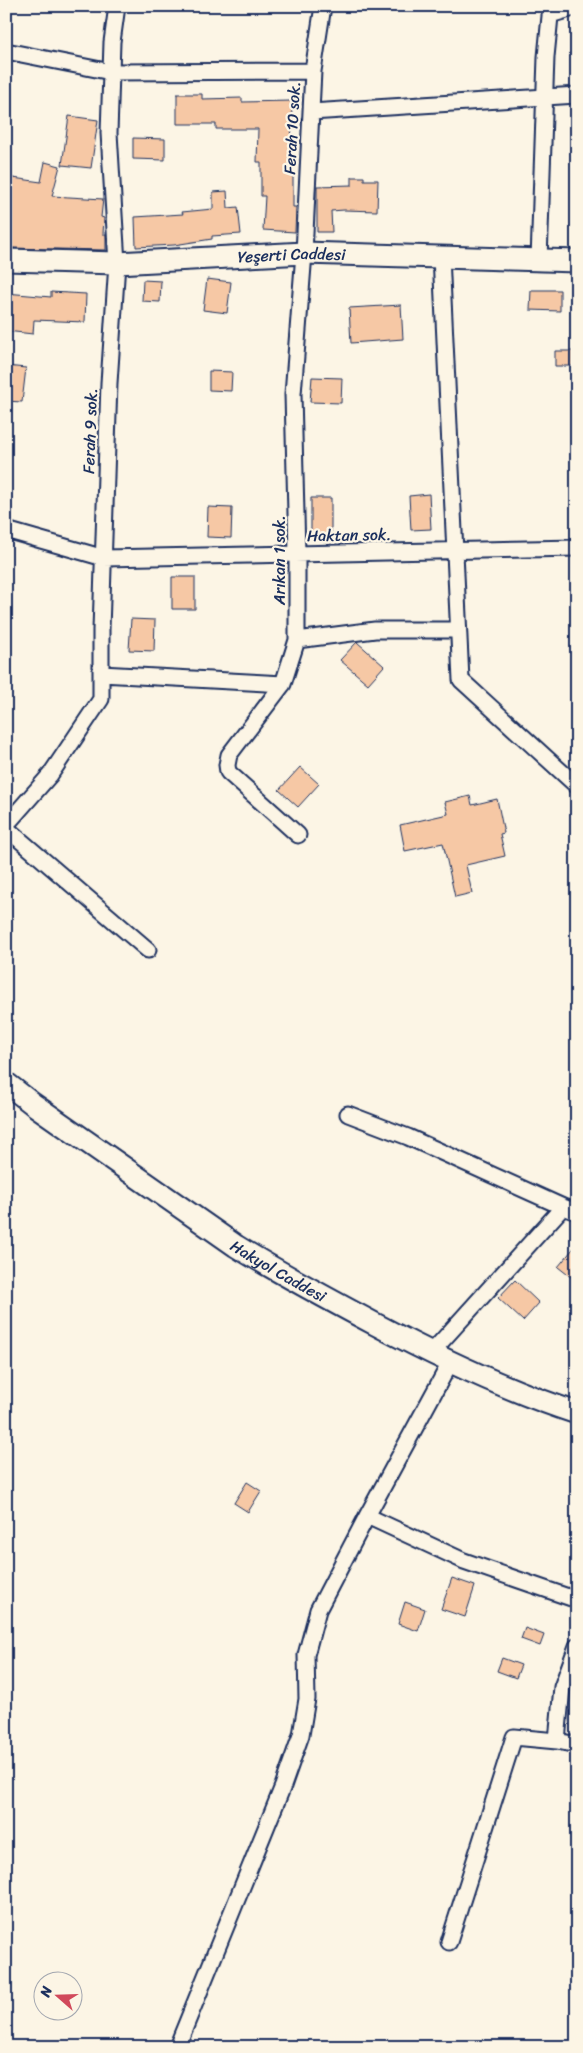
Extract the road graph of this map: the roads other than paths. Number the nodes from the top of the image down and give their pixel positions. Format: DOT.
graph roads {
  1 [pos="117,6"];
  2 [pos="323,6"];
  3 [pos="577,7"];
  4 [pos="551,11"];
  5 [pos="6,51"];
  6 [pos="111,72"];
  7 [pos="313,72"];
  8 [pos="577,95"];
  9 [pos="544,97"];
  10 [pos="311,112"];
  11 [pos="304,252"];
  12 [pos="440,256"];
  13 [pos="6,260"];
  14 [pos="539,260"];
  15 [pos="577,261"];
  16 [pos="117,263"];
  17 [pos="6,530"];
  18 [pos="577,548"];
  19 [pos="453,550"];
  20 [pos="297,553"];
  21 [pos="104,558"];
  22 [pos="458,630"];
  23 [pos="297,640"];
  24 [pos="101,674"];
  25 [pos="283,684"];
  26 [pos="577,786"];
  27 [pos="6,826"];
  28 [pos="298,835"];
  29 [pos="148,950"];
  30 [pos="6,1083"];
  31 [pos="348,1114"];
  32 [pos="570,1209"];
  33 [pos="431,1353"];
  34 [pos="450,1363"];
  35 [pos="577,1413"];
  36 [pos="367,1516"];
  37 [pos="577,1600"];
  38 [pos="577,1646"];
  39 [pos="557,1741"];
  40 [pos="577,1746"];
  41 [pos="449,1942"];
  42 [pos="177,2047"];
  1 -- 6 [label="street, Ferah 9 sok."];
  2 -- 7 [label="street, Ferah 10 sok."];
  3 -- 4 [label="street"];
  4 -- 9 [label="street"];
  5 -- 6 [label="street"];
  6 -- 7 [label="street"];
  6 -- 16 [label="street, Ferah 9 sok."];
  7 -- 10 [label="street, Ferah 10 sok."];
  8 -- 9 [label="street"];
  9 -- 10 [label="street"];
  9 -- 14 [label="street"];
  10 -- 11 [label="street, Ferah 10 sok."];
  11 -- 12 [label="street, Yeşerti Caddesi"];
  11 -- 16 [label="street, Yeşerti Caddesi"];
  11 -- 20 [label="street, Arıkan 1 sok."];
  12 -- 14 [label="street, Yeşerti Caddesi"];
  12 -- 19 [label="street"];
  13 -- 16 [label="street, Yeşerti Caddesi"];
  14 -- 15 [label="street, Yeşerti Caddesi"];
  16 -- 21 [label="street, Ferah 9 sok."];
  17 -- 21 [label="street, Haktan sok."];
  18 -- 19 [label="street, Haktan sok."];
  19 -- 20 [label="street, Haktan sok."];
  19 -- 22 [label="street"];
  20 -- 21 [label="street, Haktan sok."];
  20 -- 23 [label="street, Arıkan 1 sok."];
  21 -- 24 [label="street, Ferah 9 sok."];
  22 -- 23 [label="street"];
  22 -- 26 [label="street"];
  23 -- 25 [label="street, Arıkan 1 sok."];
  24 -- 25 [label="street"];
  24 -- 27 [label="street, Ferah 9 sok."];
  25 -- 28 [label="street, Arıkan 1 sok."];
  27 -- 29 [label="street"];
  30 -- 33 [label="street, Hakyol Caddesi"];
  31 -- 32 [label="street"];
  32 -- 33 [label="street"];
  33 -- 34 [label="street, Hakyol Caddesi"];
  34 -- 35 [label="street, Hakyol Caddesi"];
  34 -- 36 [label="street"];
  36 -- 37 [label="street"];
  36 -- 42 [label="street"];
  38 -- 39 [label="street"];
  39 -- 40 [label="street"];
  39 -- 41 [label="street"];
}
